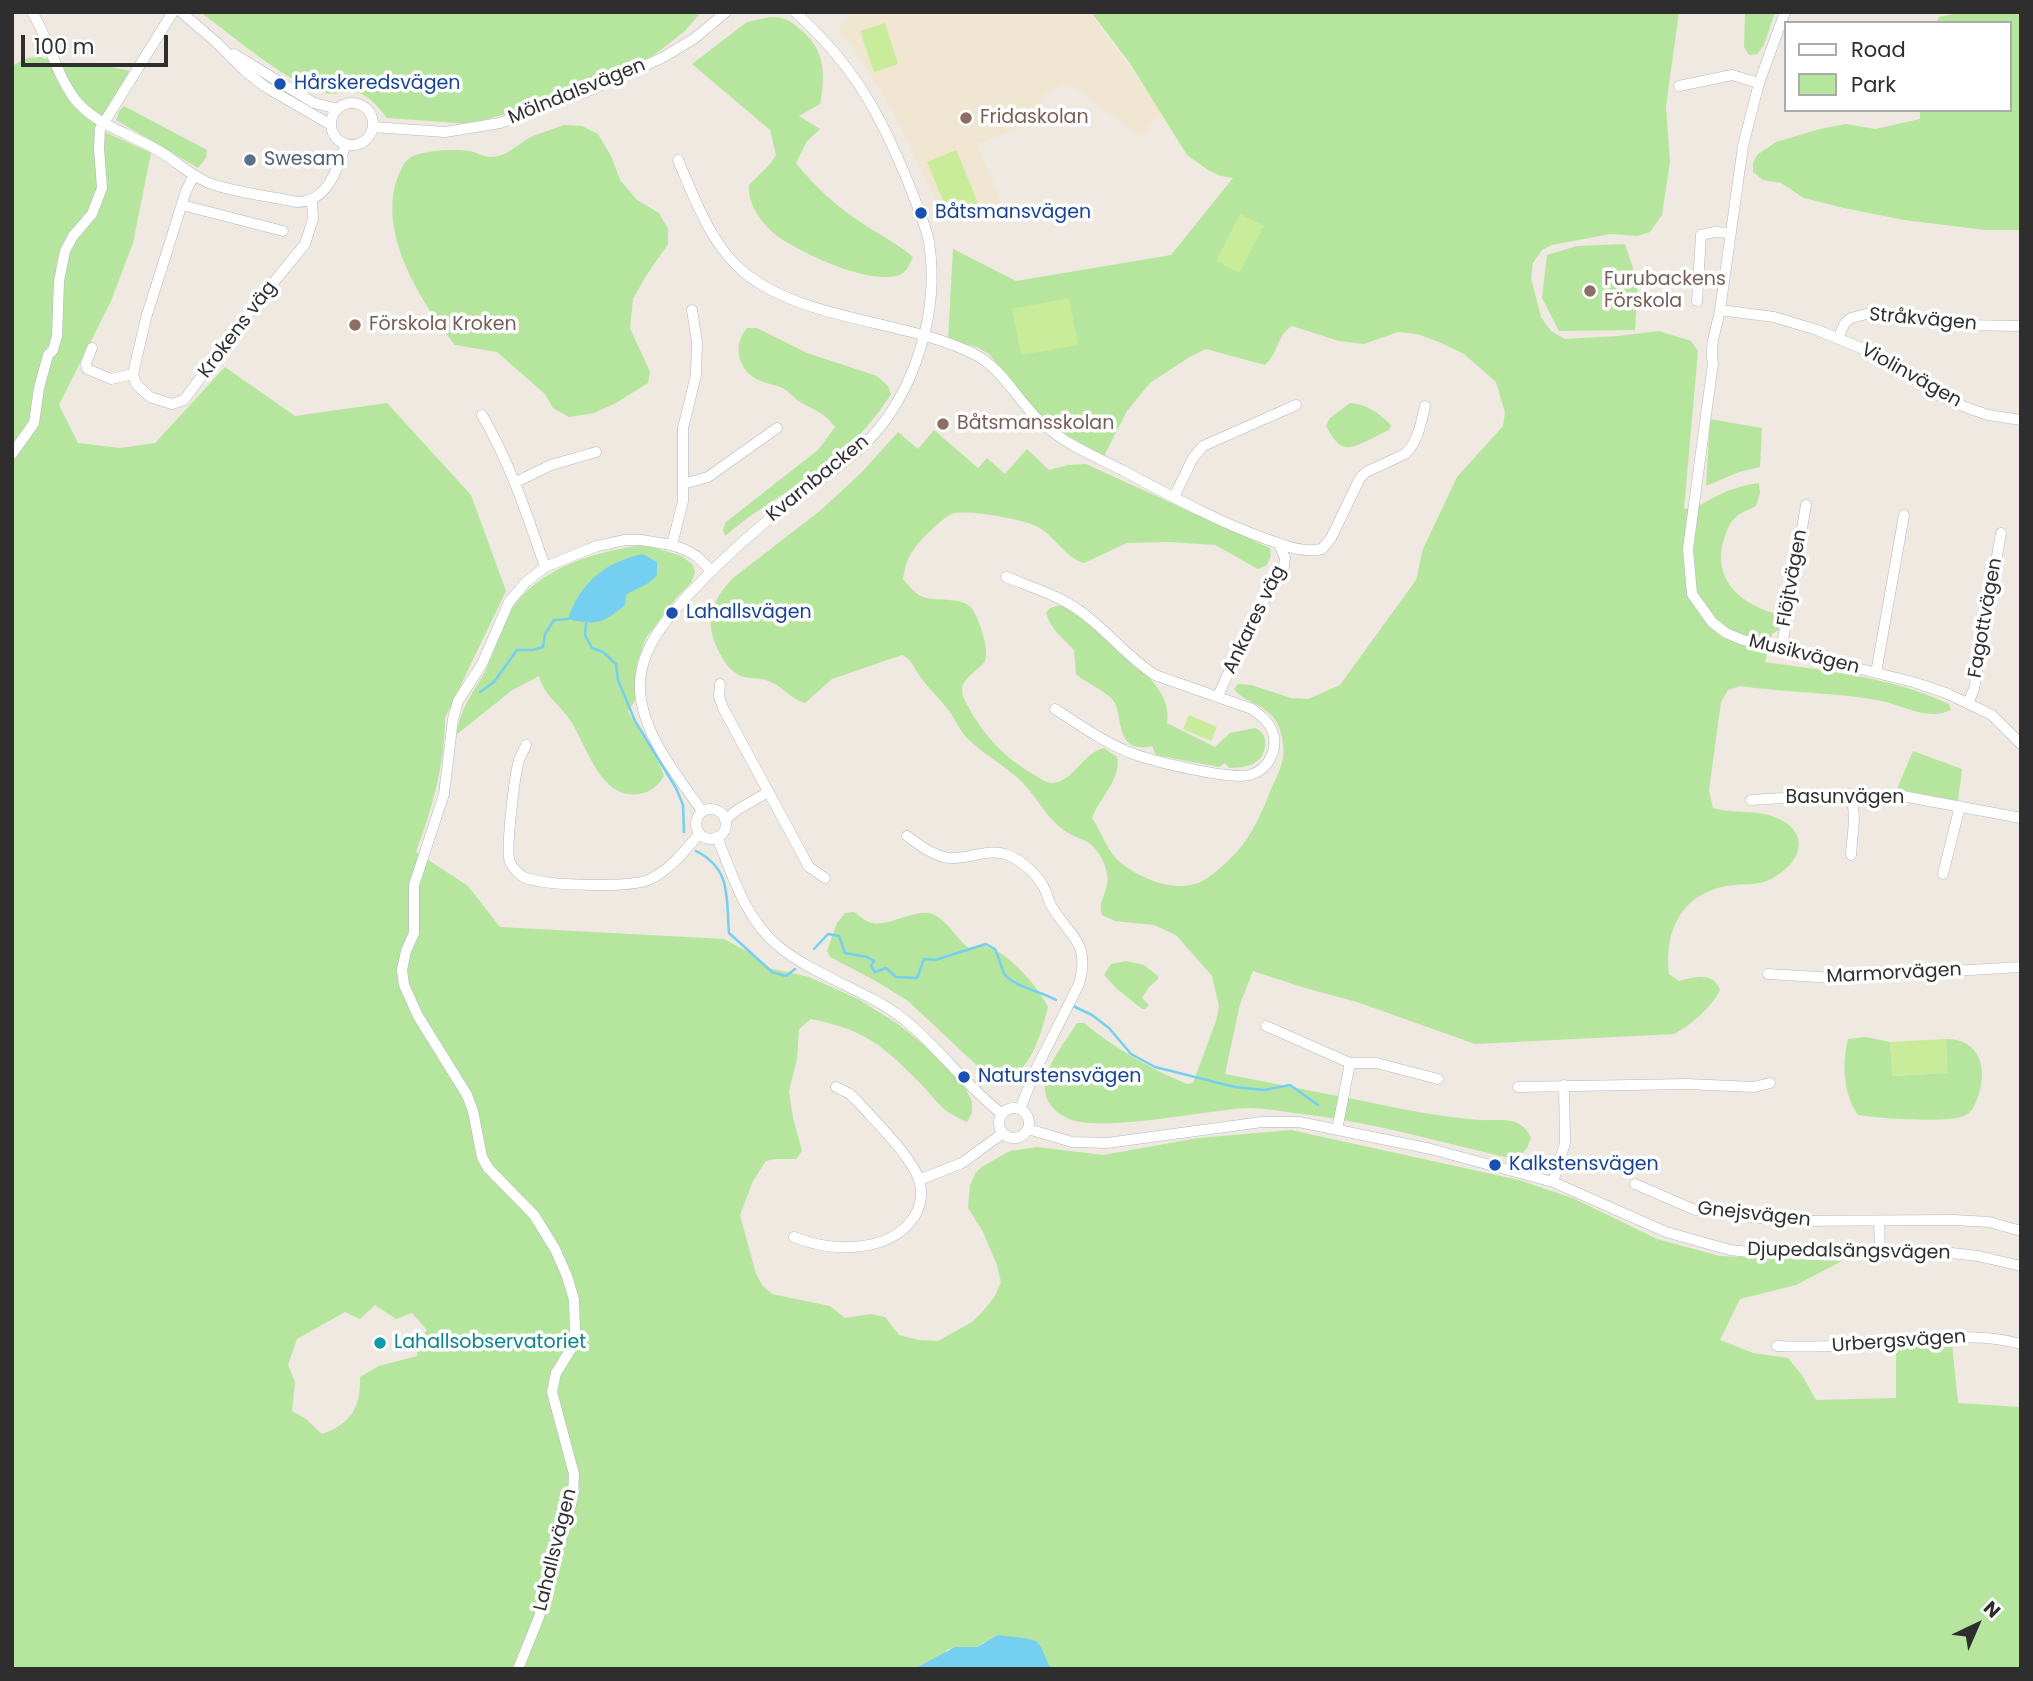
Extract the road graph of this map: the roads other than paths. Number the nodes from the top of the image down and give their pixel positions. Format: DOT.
graph roads {
  1 [pos="32,12"];
  2 [pos="173,12"];
  3 [pos="181,12"];
  4 [pos="726,12"];
  5 [pos="795,12"];
  6 [pos="1785,12"];
  7 [pos="216,42"];
  8 [pos="1759,83"];
  9 [pos="1679,86"];
  10 [pos="338,108"];
  11 [pos="104,122"];
  12 [pos="331,125"];
  13 [pos="373,127"];
  14 [pos="346,144"];
  15 [pos="678,160"];
  16 [pos="194,175"];
  17 [pos="312,201"];
  18 [pos="182,205"];
  19 [pos="283,231"];
  20 [pos="1730,233"];
  21 [pos="1697,301"];
  22 [pos="692,310"];
  23 [pos="1720,310"];
  24 [pos="2021,326"];
  25 [pos="923,337"];
  26 [pos="1838,338"];
  27 [pos="92,348"];
  28 [pos="134,374"];
  29 [pos="1296,405"];
  30 [pos="1425,406"];
  31 [pos="482,415"];
  32 [pos="2021,420"];
  33 [pos="777,428"];
  34 [pos="596,452"];
  35 [pos="12,454"];
  36 [pos="516,482"];
  37 [pos="683,484"];
  38 [pos="1174,497"];
  39 [pos="1806,505"];
  40 [pos="1904,515"];
  41 [pos="2001,533"];
  42 [pos="1279,544"];
  43 [pos="672,545"];
  44 [pos="545,567"];
  45 [pos="712,571"];
  46 [pos="1006,577"];
  47 [pos="1780,651"];
  48 [pos="1876,673"];
  49 [pos="720,684"];
  50 [pos="1218,696"];
  51 [pos="1968,703"];
  52 [pos="1055,709"];
  53 [pos="2021,744"];
  54 [pos="526,745"];
  55 [pos="768,792"];
  56 [pos="1849,794"];
  57 [pos="1751,800"];
  58 [pos="1960,806"];
  59 [pos="702,811"];
  60 [pos="2021,818"];
  61 [pos="725,820"];
  62 [pos="699,834"];
  63 [pos="906,836"];
  64 [pos="717,837"];
  65 [pos="1850,855"];
  66 [pos="1943,874"];
  67 [pos="825,878"];
  68 [pos="2021,967"];
  69 [pos="1768,974"];
  70 [pos="1266,1026"];
  71 [pos="1350,1063"];
  72 [pos="1438,1079"];
  73 [pos="1770,1083"];
  74 [pos="1564,1085"];
  75 [pos="836,1087"];
  76 [pos="1518,1087"];
  77 [pos="1020,1109"];
  78 [pos="1002,1114"];
  79 [pos="1028,1129"];
  80 [pos="1337,1130"];
  81 [pos="1003,1133"];
  82 [pos="919,1180"];
  83 [pos="1553,1182"];
  84 [pos="1635,1184"];
  85 [pos="1879,1222"];
  86 [pos="2021,1231"];
  87 [pos="794,1237"];
  88 [pos="1880,1249"];
  89 [pos="2021,1266"];
  90 [pos="2021,1344"];
  91 [pos="1777,1346"];
  92 [pos="518,1669"];
  1 -- 11 [label="street"];
  2 -- 11 [label="street"];
  3 -- 7 [label="street"];
  4 -- 13 [label="street, Mölndalsvägen"];
  5 -- 25 [label="street, Kvarnbacken"];
  6 -- 8 [label="street, Musikvägen"];
  7 -- 10 [label="street"];
  7 -- 12 [label="street"];
  8 -- 9 [label="street"];
  8 -- 20 [label="street, Musikvägen"];
  10 -- 12 [label="street"];
  10 -- 13 [label="street"];
  11 -- 16 [label="street"];
  11 -- 35 [label="street"];
  12 -- 14 [label="street"];
  13 -- 14 [label="street"];
  14 -- 17 [label="street, Krokens väg"];
  15 -- 25 [label="street"];
  16 -- 17 [label="street"];
  16 -- 18 [label="street"];
  17 -- 28 [label="street, Krokens väg"];
  18 -- 19 [label="street"];
  18 -- 28 [label="street"];
  20 -- 21 [label="street"];
  20 -- 23 [label="street, Musikvägen"];
  22 -- 37 [label="street"];
  23 -- 26 [label="street, Violinvägen"];
  23 -- 47 [label="street, Musikvägen"];
  24 -- 26 [label="street, Stråkvägen"];
  25 -- 38 [label="street"];
  25 -- 45 [label="street, Kvarnbacken"];
  26 -- 32 [label="street, Violinvägen"];
  27 -- 28 [label="street"];
  29 -- 38 [label="street"];
  30 -- 42 [label="street"];
  31 -- 36 [label="street"];
  33 -- 37 [label="street"];
  34 -- 36 [label="street"];
  36 -- 44 [label="street"];
  37 -- 43 [label="street"];
  38 -- 42 [label="street"];
  39 -- 47 [label="street, Flöjtvägen"];
  40 -- 48 [label="street"];
  41 -- 51 [label="street, Fagottvägen"];
  42 -- 50 [label="street, Ankares väg"];
  43 -- 44 [label="street, Lahallsvägen"];
  43 -- 45 [label="street, Lahallsvägen"];
  44 -- 92 [label="street, Lahallsvägen"];
  45 -- 59 [label="street, Kvarnbacken"];
  46 -- 50 [label="street, Ankares väg"];
  47 -- 48 [label="street, Musikvägen"];
  48 -- 51 [label="street, Musikvägen"];
  49 -- 55 [label="street"];
  50 -- 52 [label="street, Ankares väg"];
  51 -- 53 [label="street, Musikvägen"];
  54 -- 62 [label="street"];
  55 -- 61 [label="street"];
  55 -- 67 [label="street"];
  56 -- 57 [label="street, Basunvägen"];
  56 -- 58 [label="street, Basunvägen"];
  56 -- 65 [label="street"];
  58 -- 60 [label="street, Basunvägen"];
  58 -- 66 [label="street"];
  59 -- 61 [label="street"];
  59 -- 62 [label="street"];
  61 -- 64 [label="street"];
  62 -- 64 [label="street"];
  63 -- 77 [label="street"];
  64 -- 78 [label="street"];
  68 -- 69 [label="street, Marmorvägen"];
  70 -- 71 [label="street"];
  71 -- 72 [label="street"];
  71 -- 80 [label="street"];
  73 -- 74 [label="street"];
  74 -- 76 [label="street"];
  74 -- 83 [label="street"];
  75 -- 82 [label="street"];
  77 -- 78 [label="street"];
  77 -- 79 [label="street"];
  78 -- 81 [label="street"];
  79 -- 80 [label="street, Djupedalsängsvägen"];
  79 -- 81 [label="street"];
  80 -- 83 [label="street, Djupedalsängsvägen"];
  81 -- 82 [label="street"];
  82 -- 87 [label="street"];
  83 -- 88 [label="street, Djupedalsängsvägen"];
  84 -- 85 [label="street, Gnejsvägen"];
  85 -- 86 [label="street, Gnejsvägen"];
  85 -- 88 [label="street"];
  88 -- 89 [label="street, Djupedalsängsvägen"];
  90 -- 91 [label="street, Urbergsvägen"];
}
